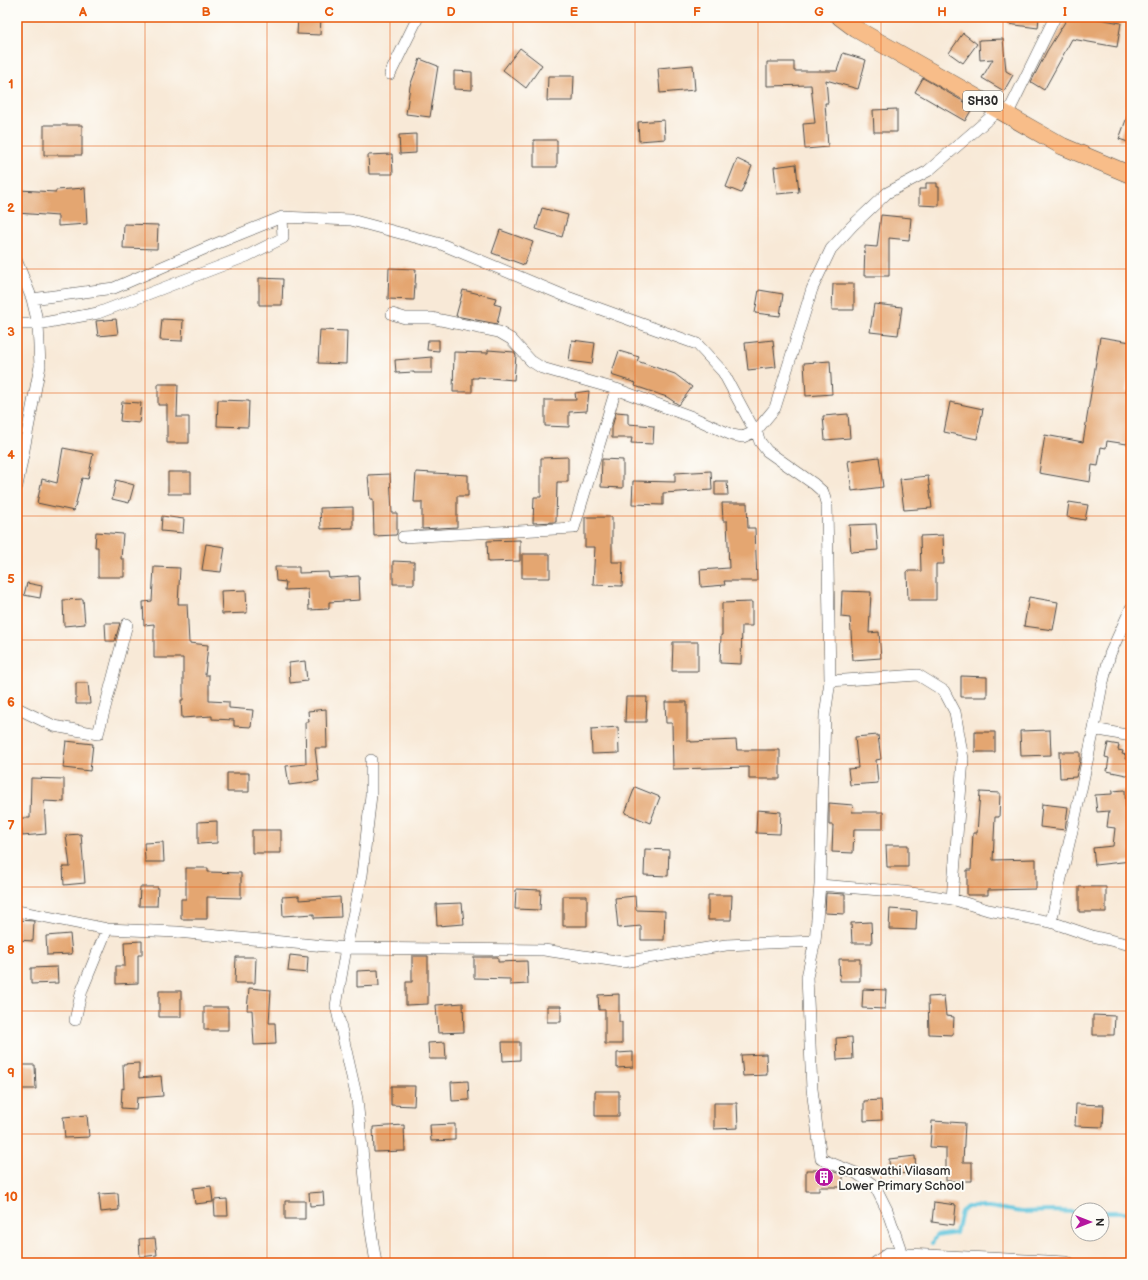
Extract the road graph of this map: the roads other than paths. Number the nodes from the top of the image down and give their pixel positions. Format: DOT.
graph roads {
  1 [pos="418,17"];
  2 [pos="840,17"];
  3 [pos="1055,17"];
  4 [pos="390,74"];
  5 [pos="1003,113"];
  6 [pos="1131,175"];
  7 [pos="282,218"];
  8 [pos="17,262"];
  9 [pos="32,299"];
  10 [pos="392,314"];
  11 [pos="17,324"];
  12 [pos="38,324"];
  13 [pos="616,389"];
  14 [pos="756,431"];
  15 [pos="17,486"];
  16 [pos="403,537"];
  17 [pos="1131,608"];
  18 [pos="127,624"];
  19 [pos="830,681"];
  20 [pos="17,708"];
  21 [pos="1094,728"];
  22 [pos="1131,736"];
  23 [pos="371,760"];
  24 [pos="820,885"];
  25 [pos="952,899"];
  26 [pos="17,911"];
  27 [pos="1050,922"];
  28 [pos="107,929"];
  29 [pos="815,941"];
  30 [pos="1131,945"];
  31 [pos="346,948"];
  32 [pos="75,1020"];
  33 [pos="901,1258"];
  34 [pos="376,1263"];
  35 [pos="875,1263"];
  36 [pos="1070,1263"];
  1 -- 4 [label="street"];
  2 -- 5 [label="main road, SH30"];
  3 -- 5 [label="street"];
  5 -- 6 [label="main road, SH30"];
  5 -- 14 [label="street"];
  7 -- 9 [label="street"];
  7 -- 12 [label="street"];
  7 -- 14 [label="street"];
  8 -- 9 [label="street"];
  9 -- 12 [label="street"];
  10 -- 13 [label="street"];
  11 -- 12 [label="street"];
  12 -- 15 [label="street"];
  13 -- 14 [label="street"];
  13 -- 16 [label="street"];
  14 -- 19 [label="street"];
  17 -- 21 [label="street"];
  18 -- 20 [label="street"];
  19 -- 24 [label="street"];
  19 -- 25 [label="street"];
  21 -- 22 [label="street"];
  21 -- 27 [label="street"];
  23 -- 31 [label="street"];
  24 -- 25 [label="street"];
  24 -- 29 [label="street"];
  25 -- 27 [label="street"];
  26 -- 28 [label="street"];
  27 -- 30 [label="street"];
  28 -- 31 [label="street"];
  28 -- 32 [label="street"];
  29 -- 31 [label="street"];
  29 -- 33 [label="street"];
  31 -- 34 [label="street"];
  33 -- 35 [label="street"];
  33 -- 36 [label="street"];
}
